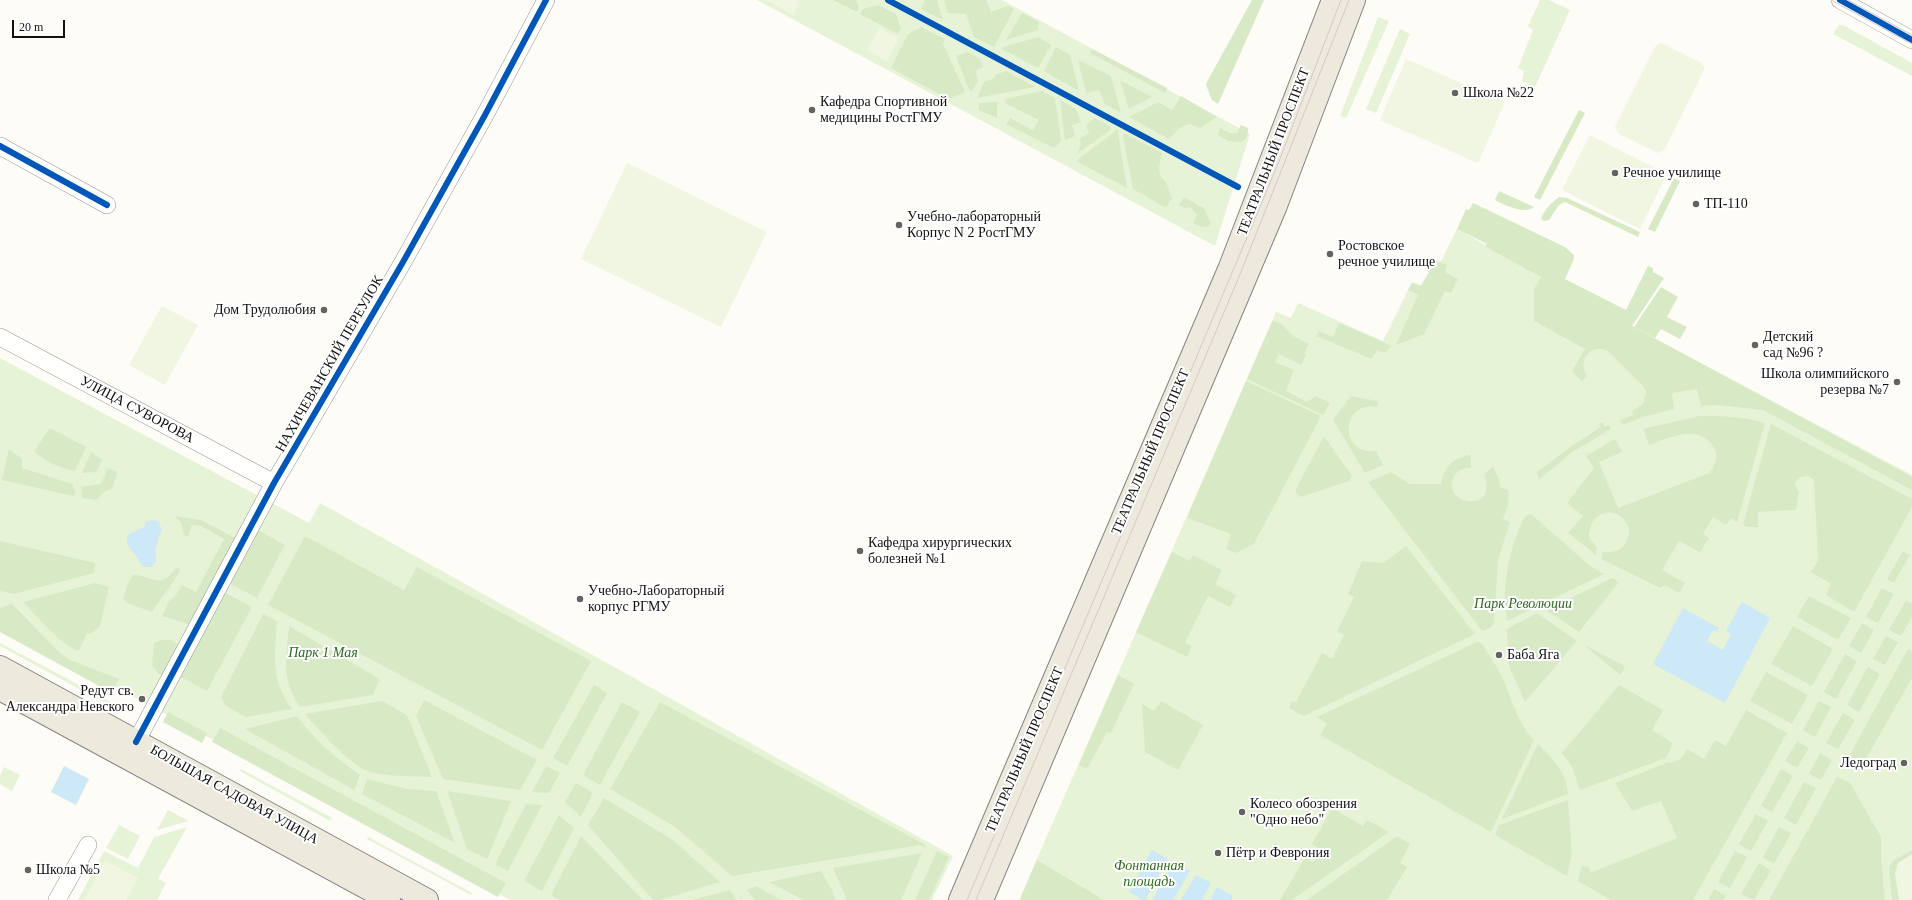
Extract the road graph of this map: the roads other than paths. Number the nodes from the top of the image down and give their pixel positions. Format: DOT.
graph roads {
  1 [pos="546,0"];
  2 [pos="1333,0"];
  3 [pos="1354,0"];
  4 [pos="1840,0"];
  5 [pos="1912,40"];
  6 [pos="0,146"];
  7 [pos="107,205"];
  8 [pos="0,337"];
  9 [pos="274,483"];
  10 [pos="0,667"];
  11 [pos="0,689"];
  12 [pos="136,742"];
  13 [pos="88,845"];
  14 [pos="57,900"];
  15 [pos="389,900"];
  16 [pos="427,900"];
  17 [pos="960,900"];
  18 [pos="982,900"];
  1 -- 9 [label="street, НАХИЧЕВАНСКИЙ ПЕРЕУЛОК"];
  2 -- 17 [label="main road, ТЕАТРАЛЬНЫЙ ПРОСПЕКТ"];
  3 -- 18 [label="main road, ТЕАТРАЛЬНЫЙ ПРОСПЕКТ"];
  4 -- 5 [label="street"];
  6 -- 7 [label="street"];
  8 -- 9 [label="street, УЛИЦА СУВОРОВА"];
  9 -- 12 [label="street, НАХИЧЕВАНСКИЙ ПЕРЕУЛОК"];
  10 -- 12 [label="main road, БОЛЬШАЯ САДОВАЯ УЛИЦА"];
  11 -- 15 [label="main road, БОЛЬШАЯ САДОВАЯ УЛИЦА"];
  12 -- 16 [label="main road, БОЛЬШАЯ САДОВАЯ УЛИЦА"];
  13 -- 14 [label="street"];
}
